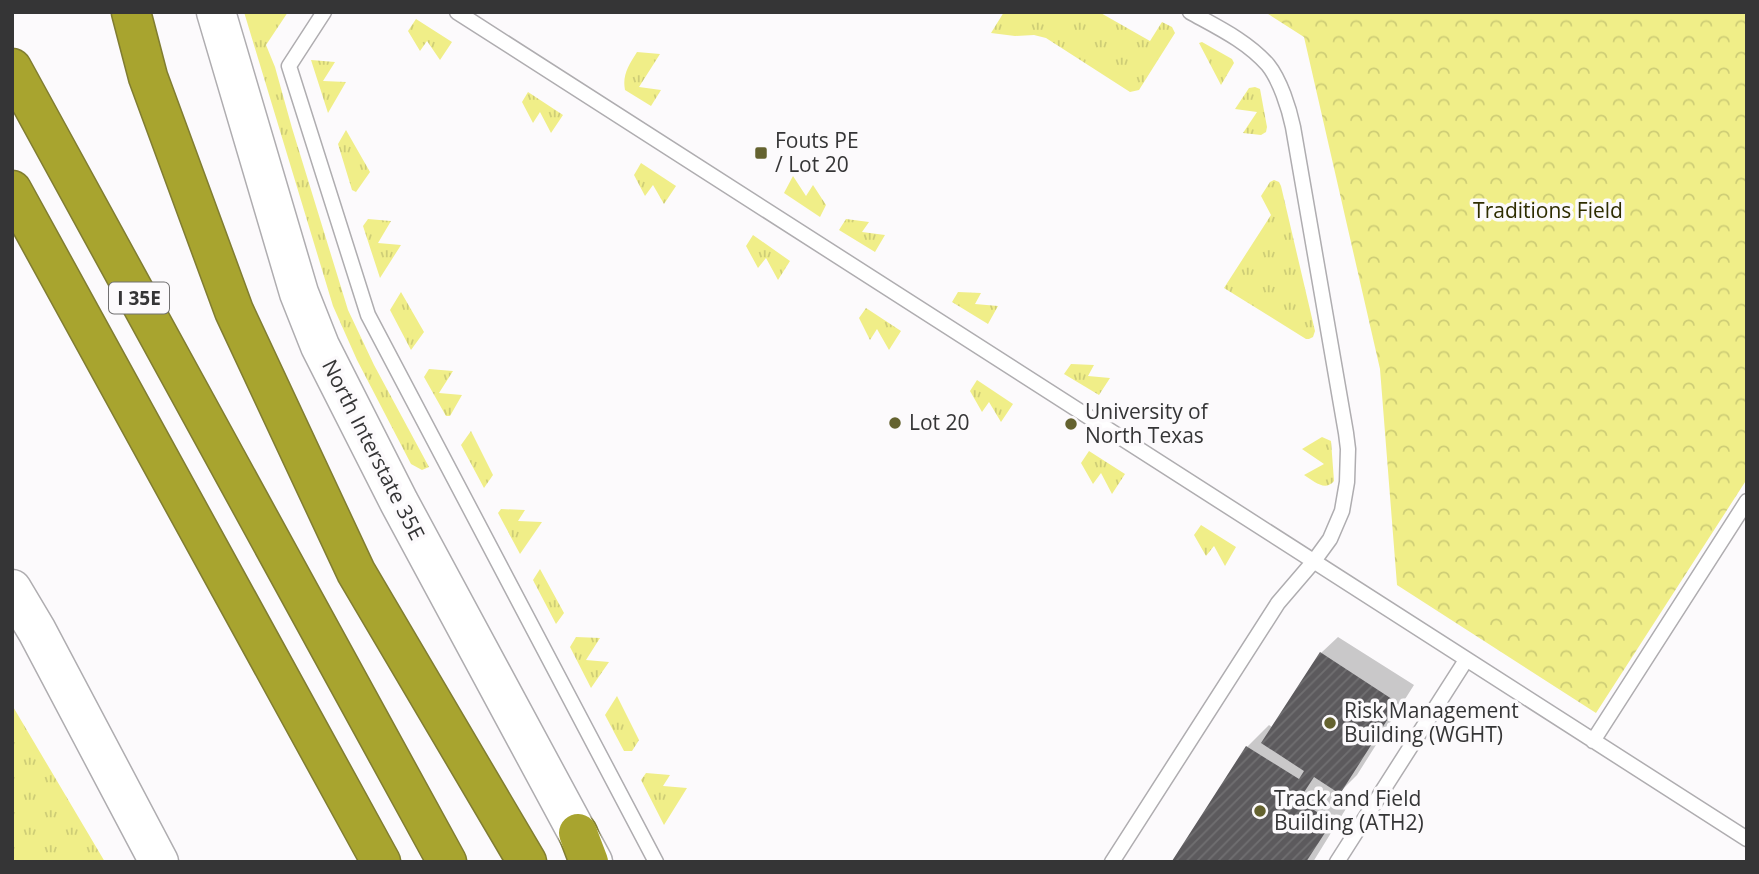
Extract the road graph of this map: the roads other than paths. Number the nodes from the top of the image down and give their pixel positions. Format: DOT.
graph roads {
  1 [pos="131,12"];
  2 [pos="216,12"];
  3 [pos="324,12"];
  4 [pos="457,12"];
  5 [pos="1189,12"];
  6 [pos="12,68"];
  7 [pos="12,190"];
  8 [pos="12,227"];
  9 [pos="169,328"];
  10 [pos="210,427"];
  11 [pos="156,453"];
  12 [pos="1747,501"];
  13 [pos="1314,561"];
  14 [pos="12,590"];
  15 [pos="1466,660"];
  16 [pos="1593,741"];
  17 [pos="1747,839"];
  18 [pos="586,852"];
  19 [pos="159,862"];
  20 [pos="380,862"];
  21 [pos="447,862"];
  22 [pos="527,862"];
  23 [pos="656,862"];
  24 [pos="1112,862"];
  25 [pos="1337,862"];
  1 -- 22 [label="highway"];
  2 -- 18 [label="main road, North Interstate 35E"];
  3 -- 23 [label="lane"];
  4 -- 13 [label="lane"];
  5 -- 13 [label="lane"];
  6 -- 10 [label="highway, I 35E"];
  7 -- 11 [label="highway, I 35E"];
  8 -- 11 [label="highway"];
  9 -- 10 [label="highway"];
  10 -- 21 [label="highway, I 35E"];
  11 -- 20 [label="highway, I 35E"];
  12 -- 16 [label="lane"];
  13 -- 15 [label="lane"];
  13 -- 24 [label="lane"];
  14 -- 19 [label="main road"];
  15 -- 16 [label="lane"];
  15 -- 25 [label="lane"];
  16 -- 17 [label="lane"];
}
